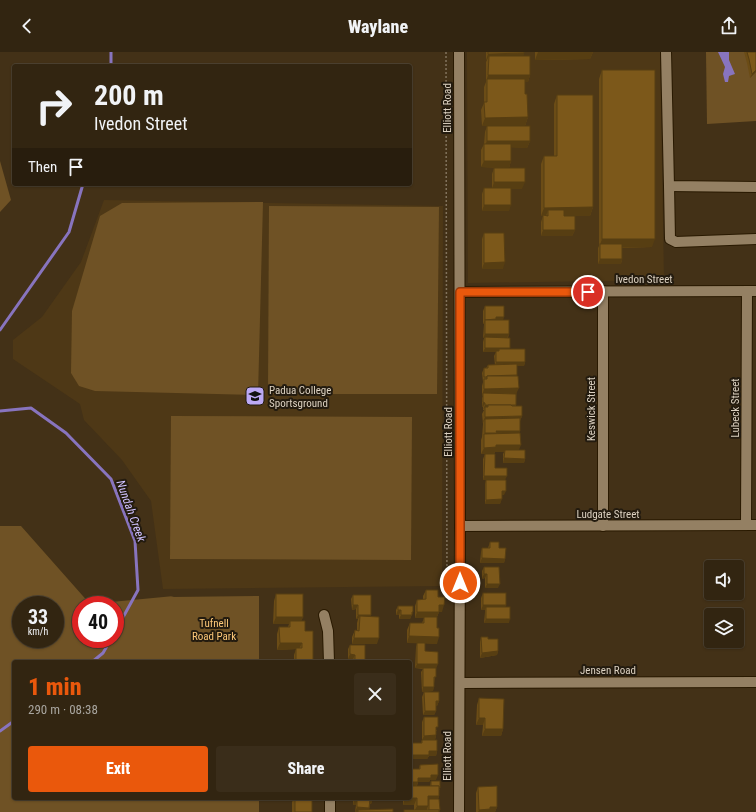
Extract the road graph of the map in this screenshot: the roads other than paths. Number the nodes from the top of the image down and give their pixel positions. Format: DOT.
graph roads {
  1 [pos="459,52"];
  2 [pos="666,52"];
  3 [pos="670,186"];
  4 [pos="756,187"];
  5 [pos="756,239"];
  6 [pos="603,291"];
  7 [pos="751,291"];
  8 [pos="460,292"];
  9 [pos="751,525"];
  10 [pos="460,526"];
  11 [pos="603,526"];
  12 [pos="324,614"];
  13 [pos="329,660"];
  14 [pos="756,682"];
  15 [pos="460,683"];
  16 [pos="330,800"];
  17 [pos="330,812"];
  18 [pos="459,812"];
  1 -- 8 [label="street, Elliott Road"];
  2 -- 3 [label="street"];
  3 -- 4 [label="street"];
  3 -- 5 [label="street"];
  6 -- 7 [label="street, Ivedon Street"];
  6 -- 8 [label="street, Ivedon Street"];
  6 -- 11 [label="street, Keswick Street"];
  7 -- 9 [label="street, Lubeck Street"];
  8 -- 10 [label="street, Elliott Road"];
  9 -- 11 [label="street, Ludgate Street"];
  10 -- 11 [label="street, Ludgate Street"];
  10 -- 15 [label="street, Elliott Road"];
  12 -- 13 [label="street"];
  14 -- 15 [label="street, Jensen Road"];
  15 -- 18 [label="street, Elliott Road"];
  16 -- 17 [label="street"];
}
